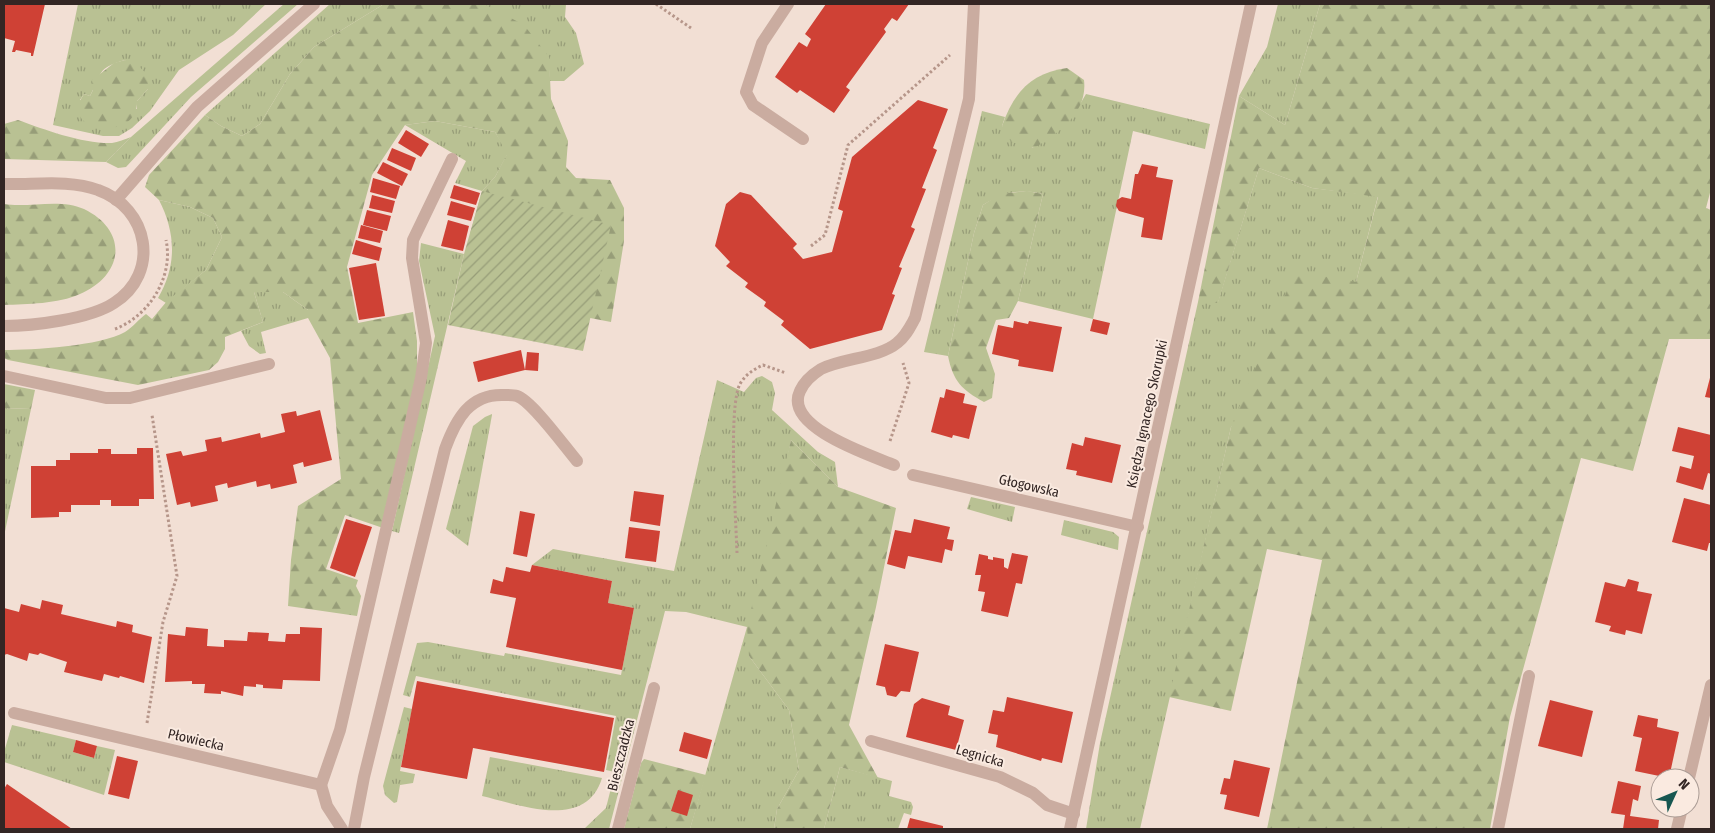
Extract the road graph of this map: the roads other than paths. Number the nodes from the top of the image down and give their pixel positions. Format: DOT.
graph roads {
  1 [pos="314,4"];
  2 [pos="788,4"];
  3 [pos="974,4"];
  4 [pos="1252,4"];
  5 [pos="804,139"];
  6 [pos="452,159"];
  7 [pos="4,184"];
  8 [pos="116,200"];
  9 [pos="4,326"];
  10 [pos="269,364"];
  11 [pos="4,376"];
  12 [pos="576,461"];
  13 [pos="888,463"];
  14 [pos="913,475"];
  15 [pos="1138,527"];
  16 [pos="1528,676"];
  17 [pos="1711,685"];
  18 [pos="654,688"];
  19 [pos="1709,700"];
  20 [pos="14,714"];
  21 [pos="871,741"];
  22 [pos="1692,768"];
  23 [pos="321,785"];
  24 [pos="1074,814"];
  25 [pos="342,829"];
  26 [pos="354,829"];
  27 [pos="618,829"];
  28 [pos="1070,829"];
  29 [pos="1498,829"];
  1 -- 8 [label="street"];
  2 -- 5 [label="street"];
  3 -- 13 [label="street"];
  4 -- 15 [label="street, Księdza Ignacego Skorupki"];
  6 -- 23 [label="street"];
  7 -- 8 [label="street"];
  8 -- 9 [label="street"];
  10 -- 11 [label="street"];
  12 -- 26 [label="street"];
  14 -- 15 [label="street, Głogowska"];
  15 -- 24 [label="street, Księdza Ignacego Skorupki"];
  16 -- 29 [label="street"];
  17 -- 19 [label="street"];
  18 -- 27 [label="street, Bieszczadzka"];
  19 -- 22 [label="street"];
  20 -- 23 [label="street, Płowiecka"];
  21 -- 24 [label="street, Legnicka"];
  23 -- 25 [label="street"];
  24 -- 28 [label="street, Księdza Ignacego Skorupki"];
}
